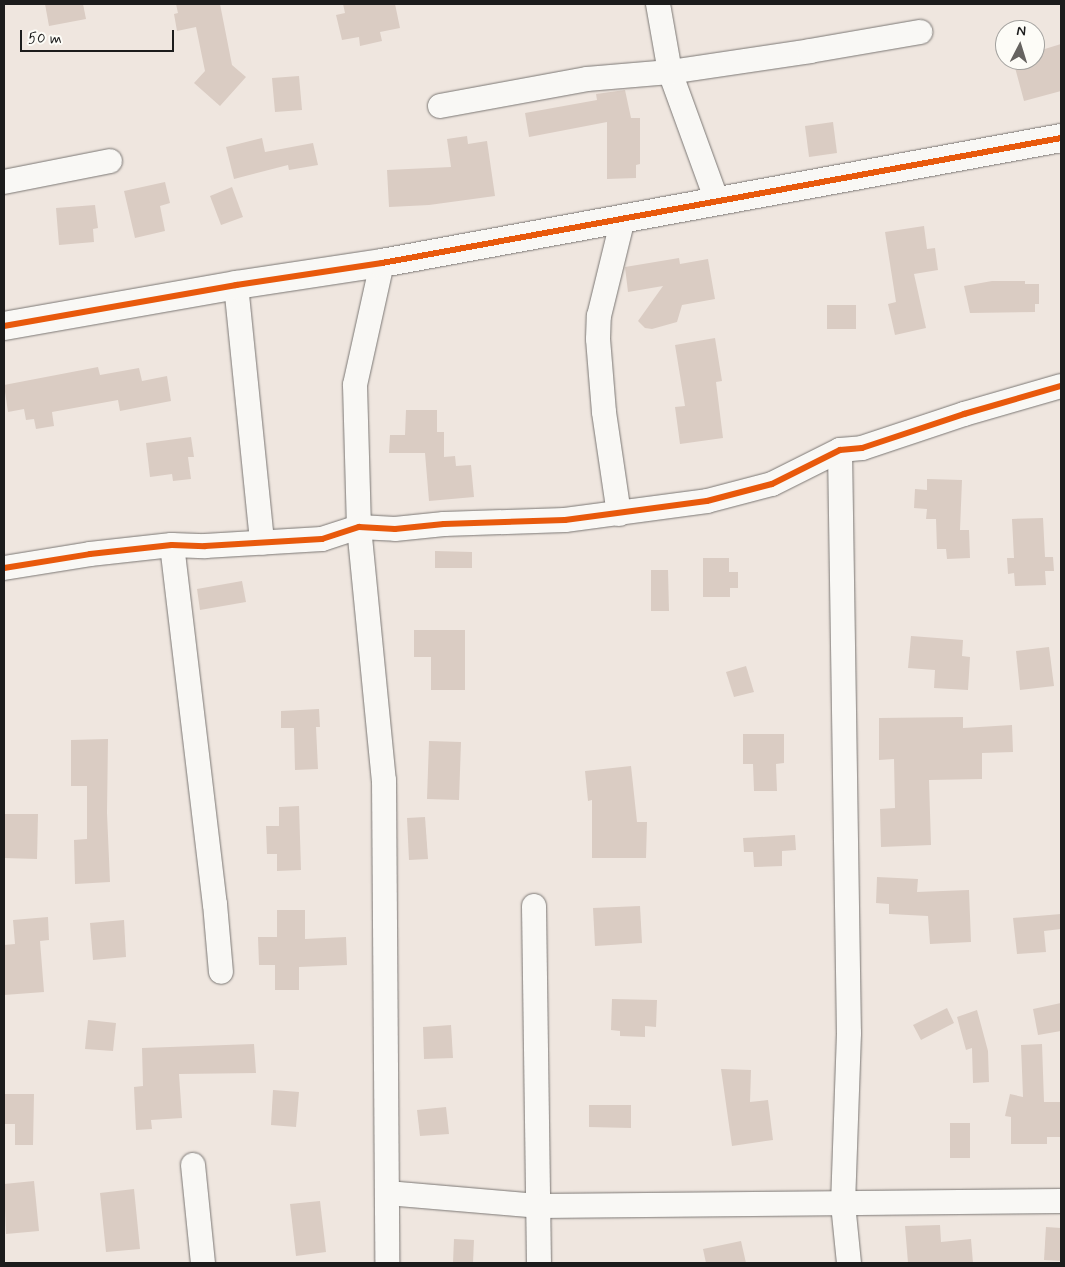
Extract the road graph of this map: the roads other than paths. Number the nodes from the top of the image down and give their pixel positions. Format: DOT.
graph roads {
  1 [pos="658,4"];
  2 [pos="920,32"];
  3 [pos="670,72"];
  4 [pos="440,106"];
  5 [pos="1061,138"];
  6 [pos="110,161"];
  7 [pos="4,182"];
  8 [pos="717,201"];
  9 [pos="623,218"];
  10 [pos="382,263"];
  11 [pos="236,286"];
  12 [pos="4,326"];
  13 [pos="1061,386"];
  14 [pos="840,450"];
  15 [pos="620,514"];
  16 [pos="359,527"];
  17 [pos="262,542"];
  18 [pos="172,545"];
  19 [pos="4,568"];
  20 [pos="534,906"];
  21 [pos="221,972"];
  22 [pos="193,1165"];
  23 [pos="387,1193"];
  24 [pos="1061,1202"];
  25 [pos="843,1204"];
  26 [pos="540,1206"];
  27 [pos="203,1263"];
  28 [pos="387,1263"];
  29 [pos="539,1263"];
  30 [pos="849,1263"];
  1 -- 3 [label="street"];
  2 -- 3 [label="street"];
  3 -- 4 [label="street"];
  3 -- 8 [label="street"];
  5 -- 8 [label="street"];
  6 -- 7 [label="street"];
  8 -- 9 [label="street"];
  9 -- 10 [label="street"];
  9 -- 15 [label="street"];
  10 -- 11 [label="street"];
  10 -- 16 [label="street"];
  11 -- 12 [label="street"];
  11 -- 17 [label="street"];
  13 -- 14 [label="street"];
  14 -- 15 [label="street"];
  14 -- 25 [label="street"];
  15 -- 16 [label="street"];
  16 -- 17 [label="street"];
  16 -- 23 [label="street"];
  17 -- 18 [label="street"];
  18 -- 19 [label="street"];
  18 -- 21 [label="street"];
  20 -- 26 [label="street"];
  22 -- 27 [label="street"];
  23 -- 26 [label="street"];
  23 -- 28 [label="street"];
  24 -- 25 [label="street"];
  25 -- 26 [label="street"];
  25 -- 30 [label="street"];
  26 -- 29 [label="street"];
}
